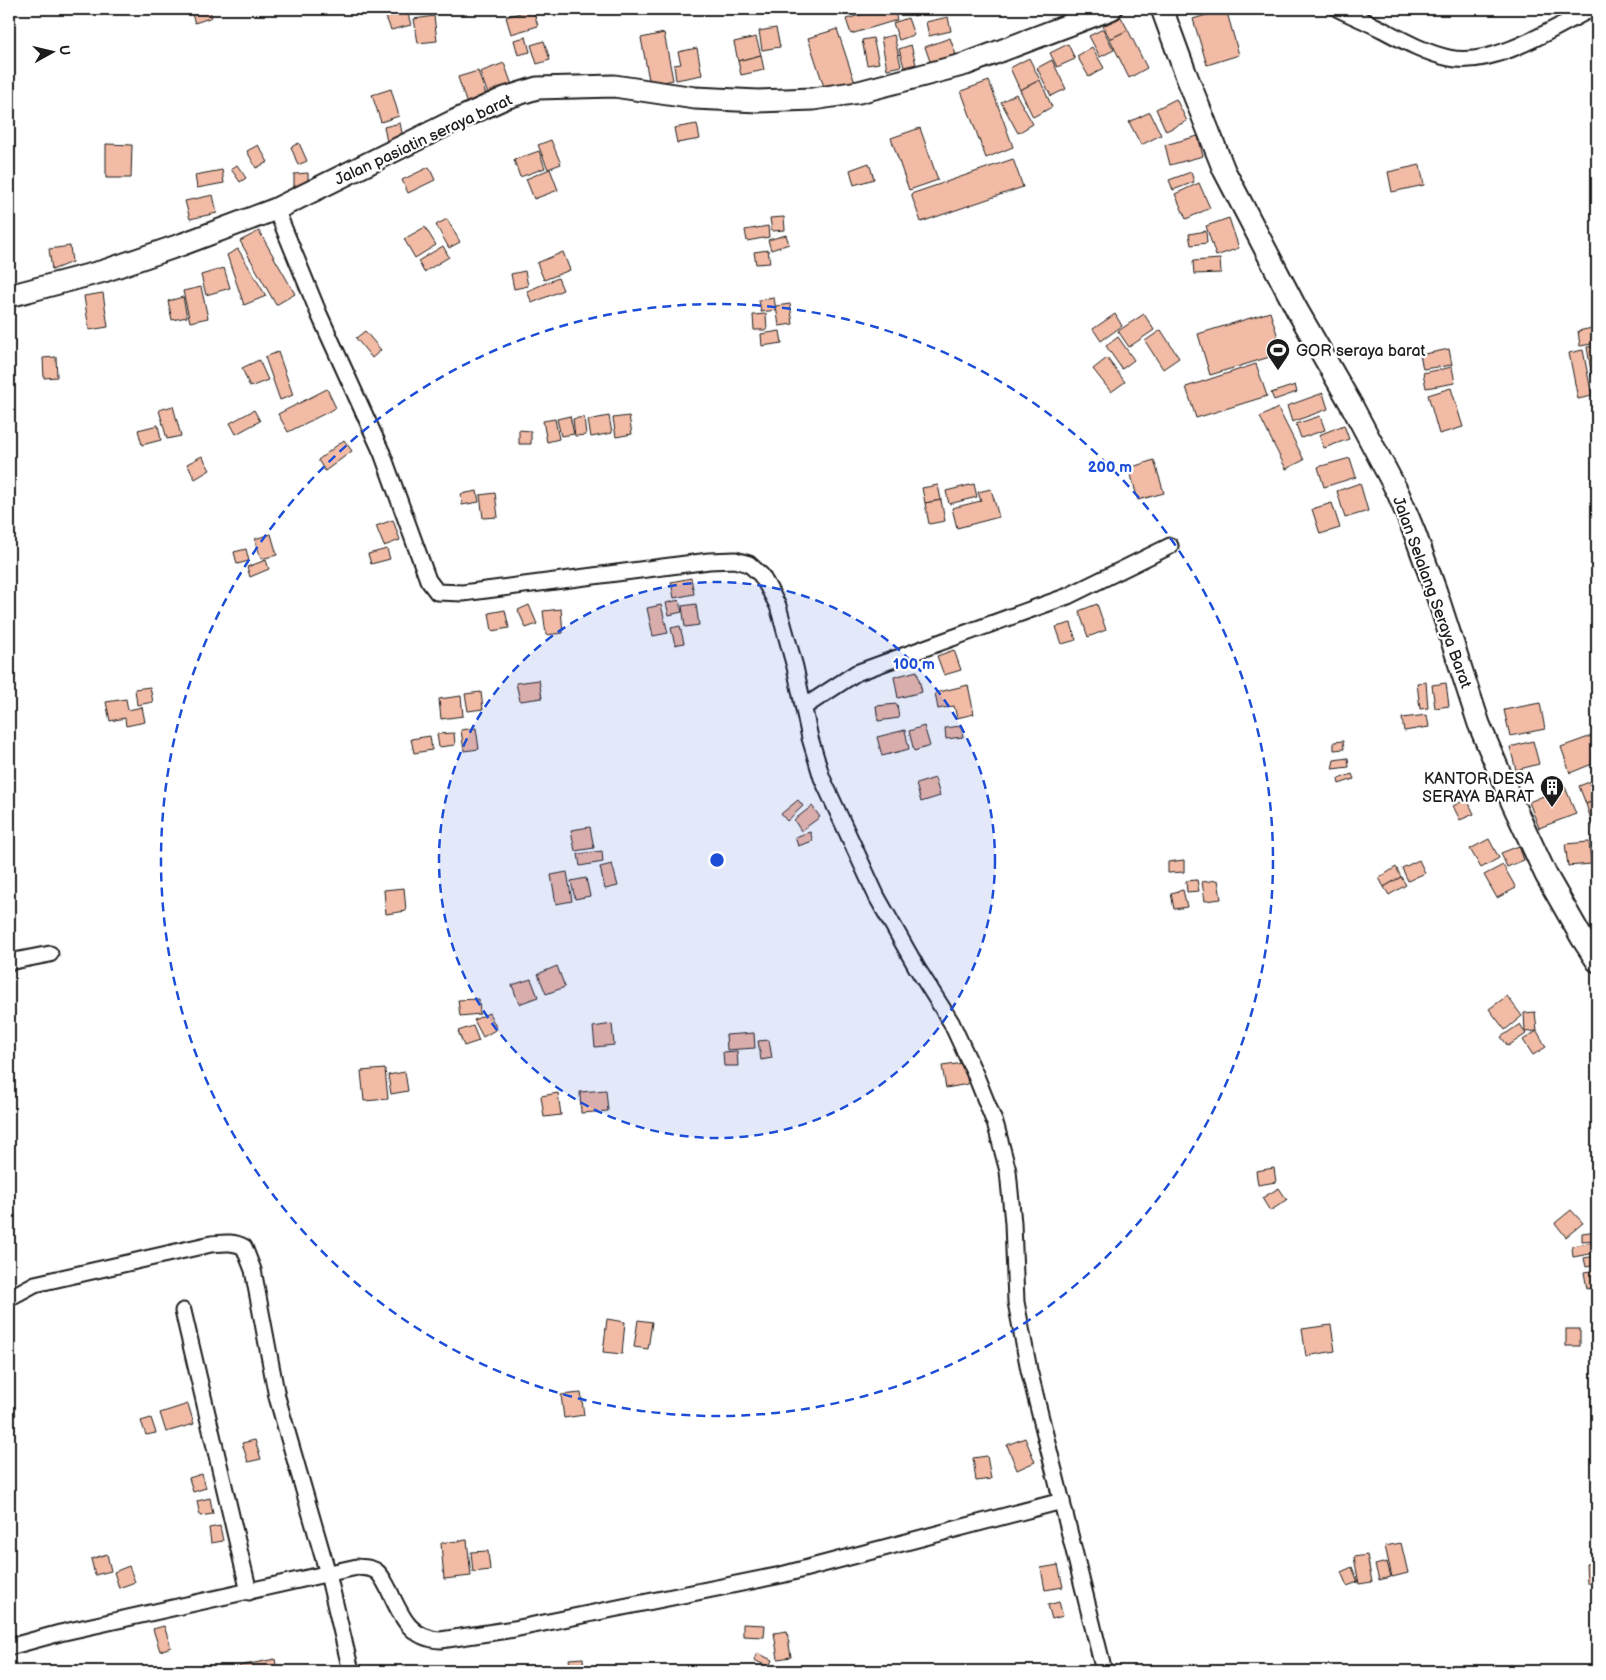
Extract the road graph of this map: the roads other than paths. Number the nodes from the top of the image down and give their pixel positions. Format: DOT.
graph roads {
  1 [pos="1111,9"];
  2 [pos="1162,9"];
  3 [pos="1338,9"];
  4 [pos="1591,9"];
  5 [pos="276,209"];
  6 [pos="9,296"];
  7 [pos="1170,546"];
  8 [pos="804,707"];
  9 [pos="50,954"];
  10 [pos="1597,960"];
  11 [pos="9,962"];
  12 [pos="9,1298"];
  13 [pos="183,1311"];
  14 [pos="1062,1501"];
  15 [pos="328,1574"];
  16 [pos="249,1592"];
  17 [pos="9,1648"];
  18 [pos="351,1671"];
  19 [pos="1104,1671"];
  1 -- 5 [label="street, Jalan pasiatin seraya barat"];
  2 -- 10 [label="street, Jalan Selalang Seraya Barat"];
  3 -- 4 [label="street"];
  5 -- 6 [label="street, Jalan pasiatin seraya barat"];
  5 -- 8 [label="street"];
  7 -- 8 [label="street"];
  8 -- 14 [label="street"];
  9 -- 11 [label="street"];
  12 -- 15 [label="street"];
  13 -- 16 [label="street"];
  14 -- 15 [label="street"];
  14 -- 19 [label="street"];
  15 -- 16 [label="street"];
  15 -- 18 [label="street"];
  16 -- 17 [label="street"];
}
